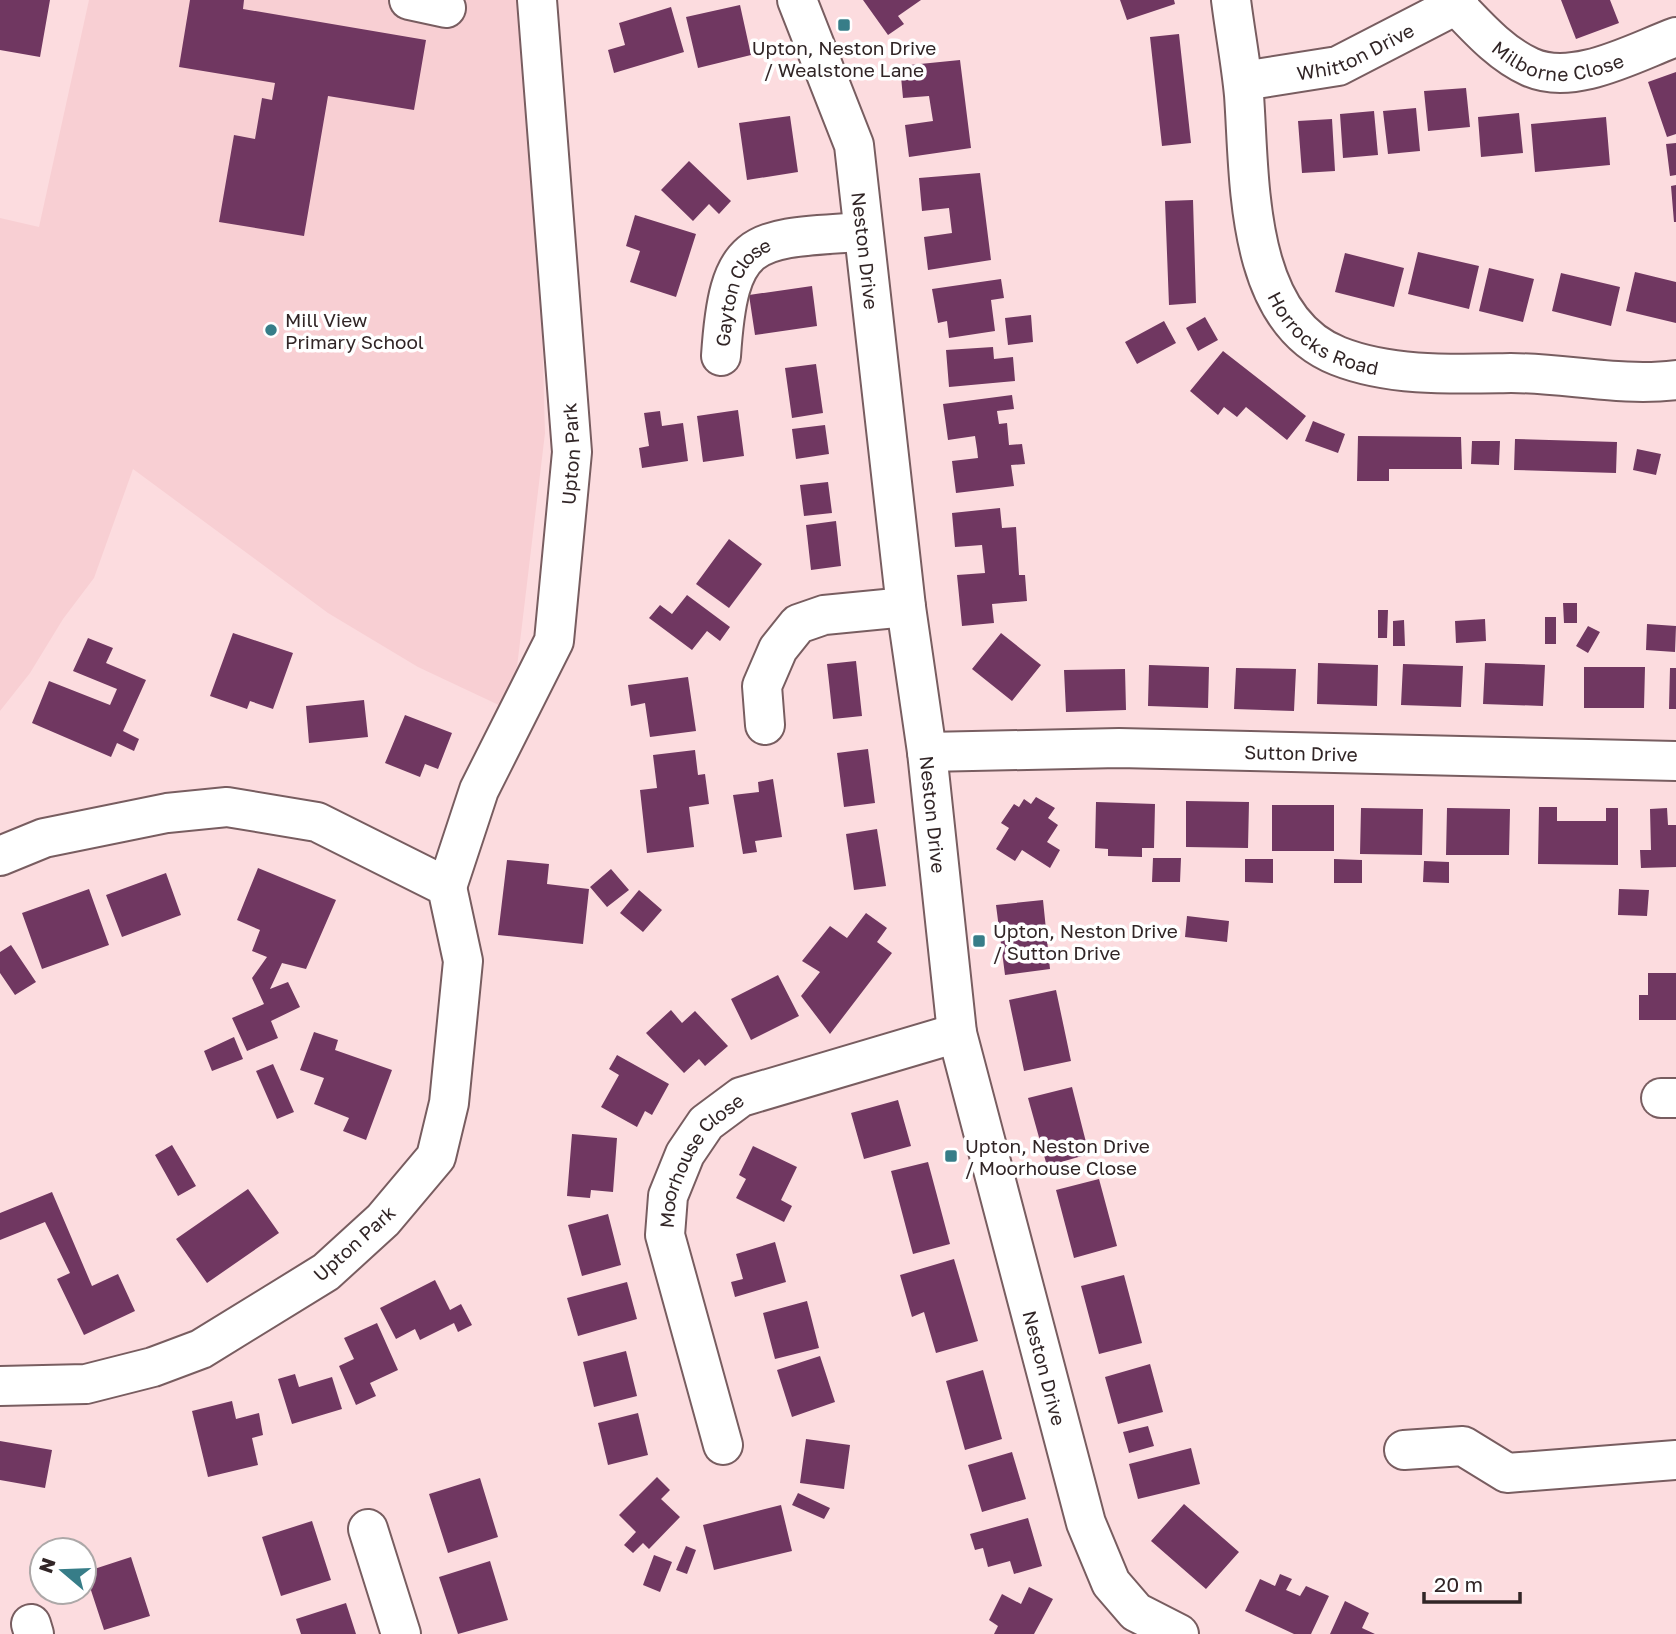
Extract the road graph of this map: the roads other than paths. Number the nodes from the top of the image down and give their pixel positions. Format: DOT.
graph roads {
  1 [pos="537,0"];
  2 [pos="797,0"];
  3 [pos="1231,0"];
  4 [pos="1458,2"];
  5 [pos="1676,37"];
  6 [pos="1243,81"];
  7 [pos="862,232"];
  8 [pos="721,357"];
  9 [pos="1676,380"];
  10 [pos="906,607"];
  11 [pos="765,726"];
  12 [pos="927,752"];
  13 [pos="1676,761"];
  14 [pos="0,856"];
  15 [pos="447,887"];
  16 [pos="957,1033"];
  17 [pos="0,1386"];
  18 [pos="723,1445"];
  19 [pos="1404,1450"];
  20 [pos="1676,1460"];
  21 [pos="368,1530"];
  22 [pos="1128,1623"];
  23 [pos="401,1634"];
  24 [pos="1179,1634"];
  1 -- 15 [label="street, Upton Park"];
  2 -- 7 [label="street, Neston Drive"];
  3 -- 6 [label="street, Horrocks Road"];
  4 -- 5 [label="street, Milborne Close"];
  4 -- 6 [label="street, Whitton Drive"];
  6 -- 9 [label="street, Horrocks Road"];
  7 -- 8 [label="street, Gayton Close"];
  7 -- 10 [label="street, Neston Drive"];
  10 -- 11 [label="street"];
  10 -- 12 [label="street, Neston Drive"];
  12 -- 13 [label="street, Sutton Drive"];
  12 -- 16 [label="street, Neston Drive"];
  14 -- 15 [label="street"];
  15 -- 17 [label="street, Upton Park"];
  16 -- 18 [label="street, Moorhouse Close"];
  16 -- 22 [label="street, Neston Drive"];
  19 -- 20 [label="street"];
  21 -- 23 [label="street"];
  22 -- 24 [label="street"];
}
